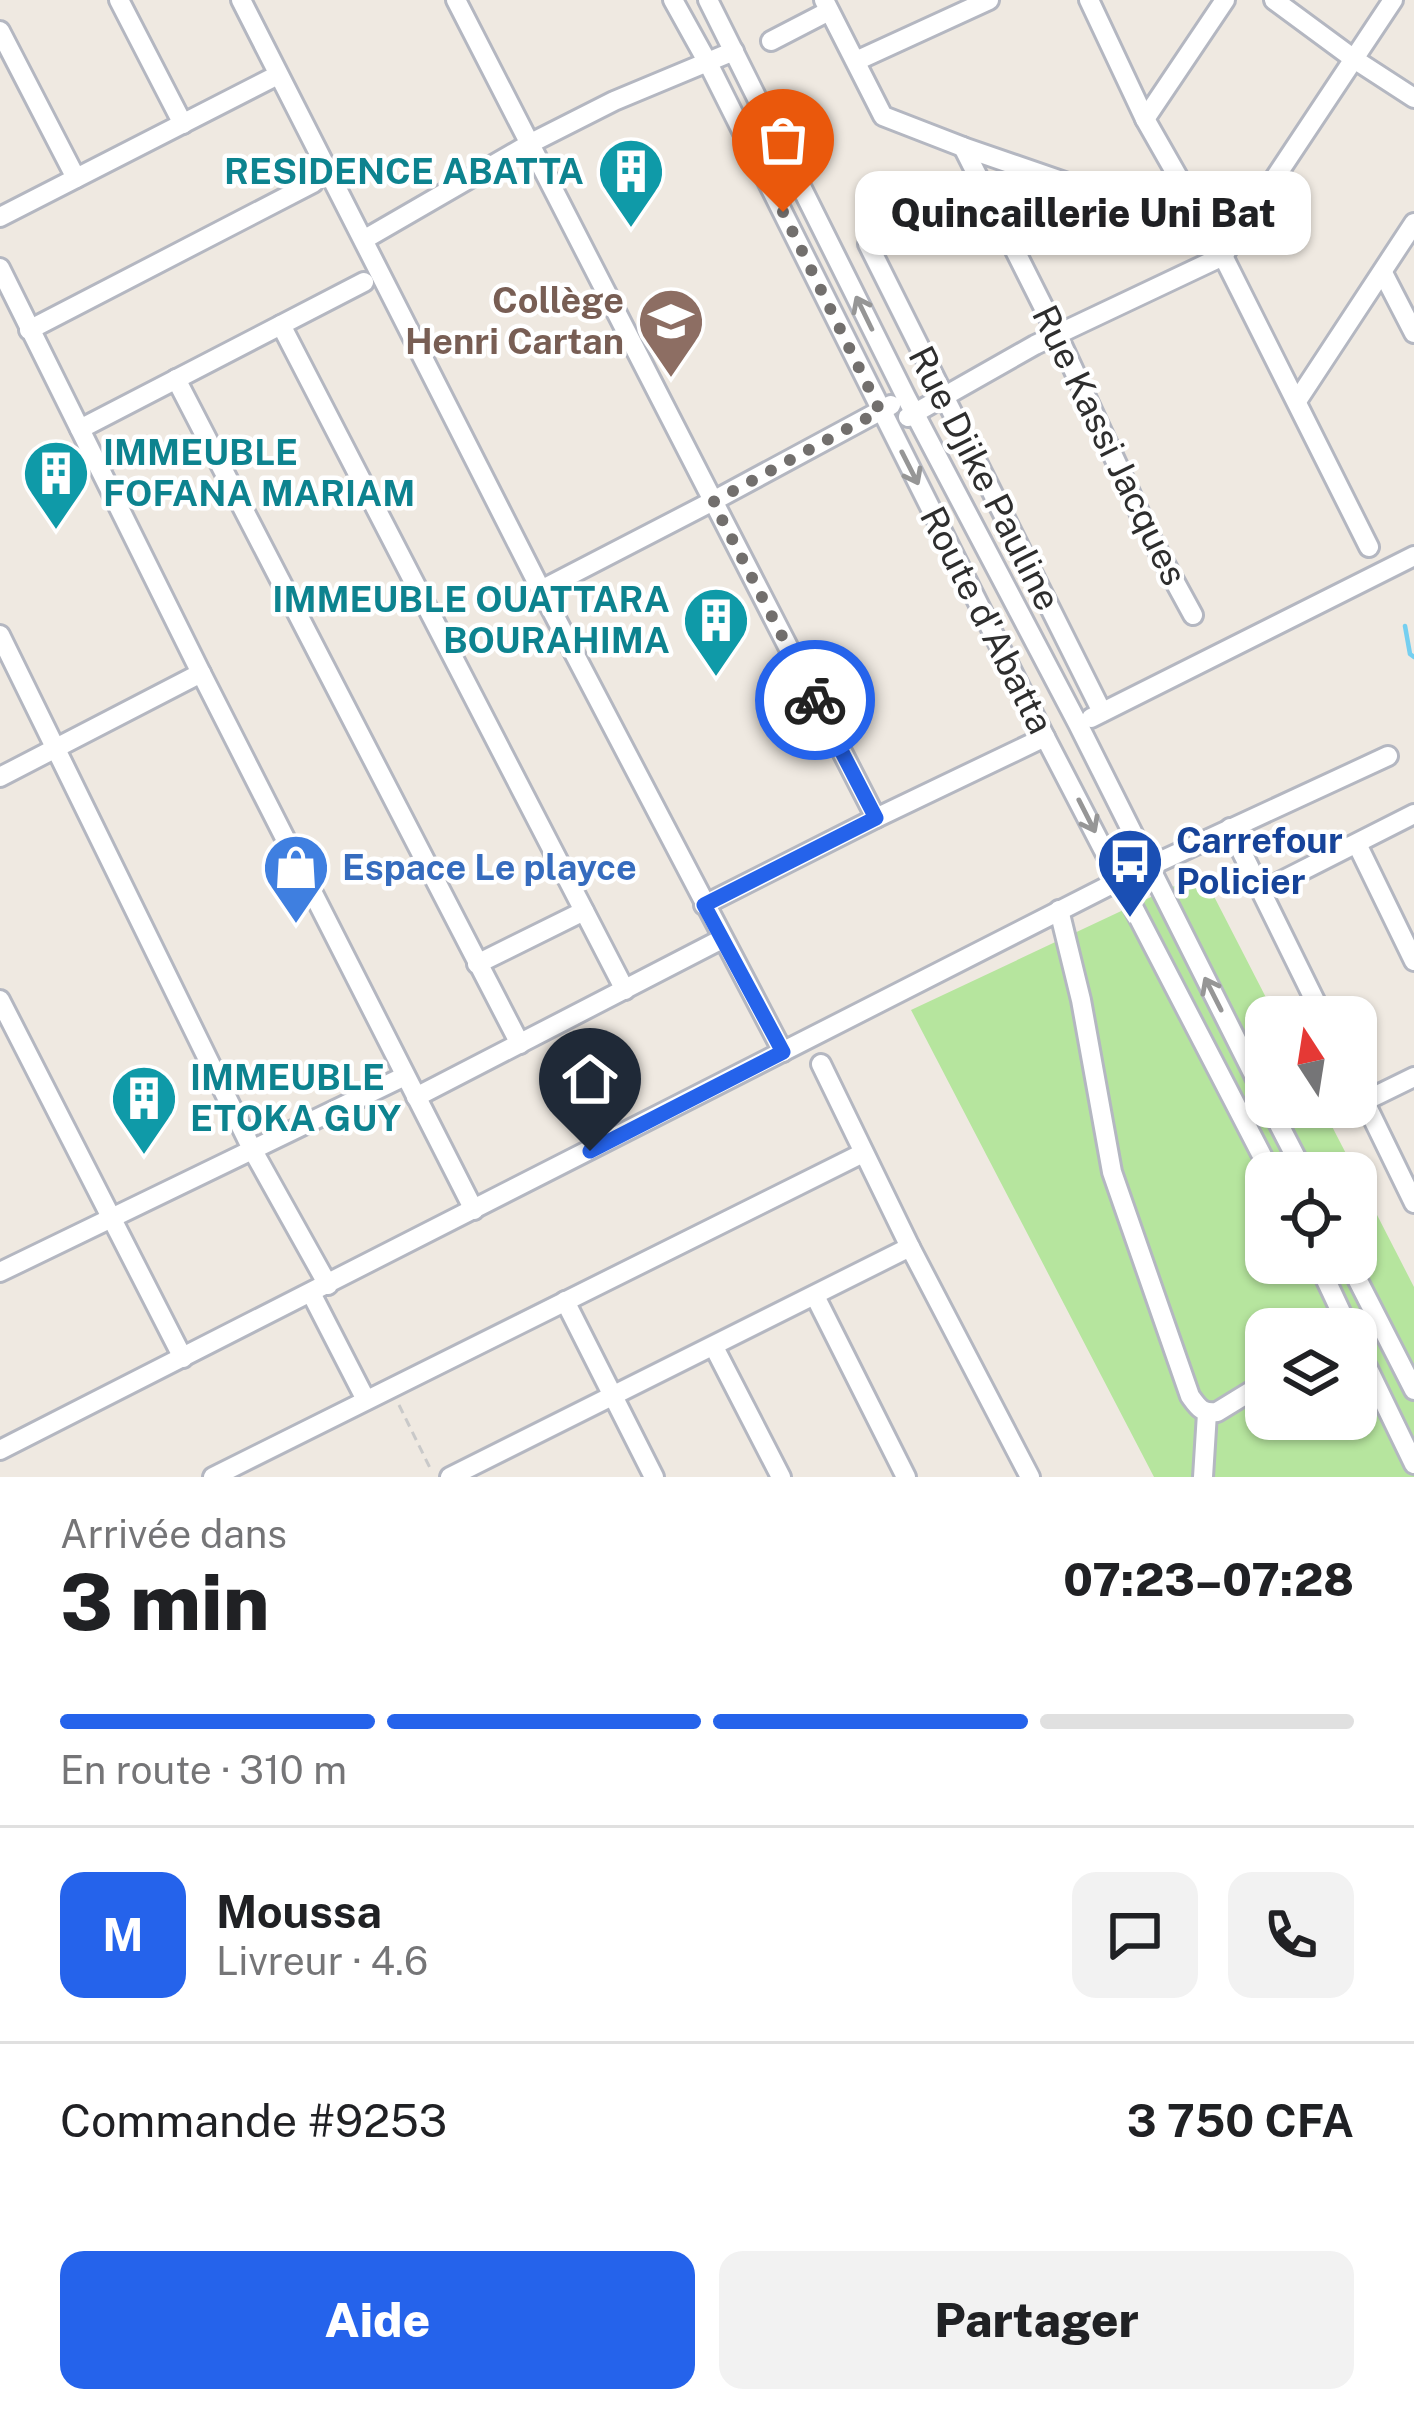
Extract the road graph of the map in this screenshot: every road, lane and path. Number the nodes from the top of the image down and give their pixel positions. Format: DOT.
graph roads {
  1 [pos="119,0"];
  2 [pos="241,0"];
  3 [pos="456,0"];
  4 [pos="674,0"];
  5 [pos="708,0"];
  6 [pos="988,0"];
  7 [pos="1089,0"];
  8 [pos="1225,0"];
  9 [pos="1274,0"];
  10 [pos="1394,0"];
  11 [pos="826,5"];
  12 [pos="0,31"];
  13 [pos="770,41"];
  14 [pos="734,51"];
  15 [pos="1354,59"];
  16 [pos="856,61"];
  17 [pos="708,63"];
  18 [pos="270,79"];
  19 [pos="1414,98"];
  20 [pos="1145,119"];
  21 [pos="183,124"];
  22 [pos="531,143"];
  23 [pos="963,147"];
  24 [pos="76,178"];
  25 [pos="313,183"];
  26 [pos="1182,187"];
  27 [pos="0,218"];
  28 [pos="1414,223"];
  29 [pos="364,239"];
  30 [pos="868,244"];
  31 [pos="1222,256"];
  32 [pos="0,268"];
  33 [pos="1383,273"];
  34 [pos="364,282"];
  35 [pos="281,325"];
  36 [pos="29,330"];
  37 [pos="1414,333"];
  38 [pos="1058,334"];
  39 [pos="176,379"];
  40 [pos="945,398"];
  41 [pos="1297,401"];
  42 [pos="910,405"];
  43 [pos="885,419"];
  44 [pos="80,429"];
  45 [pos="713,502"];
  46 [pos="1369,547"];
  47 [pos="1414,556"];
  48 [pos="541,590"];
  49 [pos="1193,615"];
  50 [pos="0,634"];
  51 [pos="201,674"];
  52 [pos="1102,712"];
  53 [pos="1078,724"];
  54 [pos="1046,736"];
  55 [pos="57,749"];
  56 [pos="1388,756"];
  57 [pos="0,777"];
  58 [pos="1414,814"];
  59 [pos="876,818"];
  60 [pos="1230,828"];
  61 [pos="1357,844"];
  62 [pos="1148,866"];
  63 [pos="1120,880"];
  64 [pos="1262,891"];
  65 [pos="704,905"];
  66 [pos="1059,910"];
  67 [pos="584,911"];
  68 [pos="722,939"];
  69 [pos="1414,961"];
  70 [pos="477,964"];
  71 [pos="625,990"];
  72 [pos="1313,996"];
  73 [pos="0,1000"];
  74 [pos="520,1044"];
  75 [pos="783,1052"];
  76 [pos="1245,1058"];
  77 [pos="821,1064"];
  78 [pos="405,1076"];
  79 [pos="1414,1077"];
  80 [pos="1377,1087"];
  81 [pos="416,1097"];
  82 [pos="1377,1125"];
  83 [pos="252,1149"];
  84 [pos="1260,1152"];
  85 [pos="863,1153"];
  86 [pos="1412,1194"];
  87 [pos="474,1210"];
  88 [pos="110,1217"];
  89 [pos="910,1247"];
  90 [pos="0,1273"];
  91 [pos="1360,1284"];
  92 [pos="320,1289"];
  93 [pos="815,1296"];
  94 [pos="565,1301"];
  95 [pos="714,1347"];
  96 [pos="183,1358"];
  97 [pos="391,1387"];
  98 [pos="1377,1387"];
  99 [pos="1414,1390"];
  100 [pos="1245,1395"];
  101 [pos="612,1396"];
  102 [pos="366,1400"];
  103 [pos="1207,1413"];
  104 [pos="0,1450"];
  105 [pos="1414,1464"];
  106 [pos="212,1477"];
  107 [pos="434,1477"];
  108 [pos="450,1477"];
  109 [pos="654,1477"];
  110 [pos="781,1477"];
  111 [pos="906,1477"];
  112 [pos="1030,1477"];
  113 [pos="1203,1477"];
  1 -- 21 [label="street"];
  2 -- 29 [label="street"];
  3 -- 22 [label="street"];
  4 -- 17 [label="street, Route d'Abatta"];
  5 -- 14 [label="street"];
  6 -- 16 [label="street"];
  7 -- 20 [label="street"];
  8 -- 20 [label="street"];
  9 -- 15 [label="street"];
  10 -- 15 [label="street"];
  11 -- 13 [label="street"];
  11 -- 16 [label="street"];
  12 -- 24 [label="street"];
  14 -- 17 [label="street"];
  42 -- 14 [label="street, one-way"];
  15 -- 19 [label="street"];
  15 -- 31 [label="street"];
  16 -- 23 [label="street"];
  17 -- 22 [label="street"];
  17 -- 43 [label="street, Route d'Abatta"];
  18 -- 21 [label="street"];
  20 -- 26 [label="street"];
  21 -- 24 [label="street"];
  22 -- 29 [label="street"];
  22 -- 45 [label="street"];
  23 -- 26 [label="street"];
  23 -- 38 [label="street, Rue Kassi Jacques"];
  24 -- 27 [label="street"];
  25 -- 36 [label="street"];
  26 -- 31 [label="street"];
  28 -- 33 [label="street"];
  29 -- 48 [label="street"];
  30 -- 40 [label="street, Rue Djike Pauline"];
  31 -- 38 [label="street"];
  31 -- 41 [label="street"];
  32 -- 36 [label="street"];
  33 -- 37 [label="street"];
  33 -- 41 [label="street"];
  34 -- 35 [label="street"];
  35 -- 39 [label="street"];
  35 -- 67 [label="street"];
  36 -- 44 [label="street"];
  38 -- 40 [label="street"];
  38 -- 49 [label="street, Rue Kassi Jacques"];
  39 -- 44 [label="street"];
  39 -- 70 [label="street"];
  40 -- 42 [label="street"];
  40 -- 52 [label="street, Rue Djike Pauline"];
  41 -- 46 [label="street"];
  42 -- 43 [label="street"];
  42 -- 53 [label="street"];
  43 -- 45 [label="street"];
  43 -- 54 [label="street, Route d'Abatta, one-way"];
  44 -- 51 [label="street"];
  45 -- 48 [label="street"];
  45 -- 59 [label="street"];
  47 -- 52 [label="street"];
  48 -- 65 [label="street"];
  50 -- 55 [label="street"];
  51 -- 55 [label="street"];
  51 -- 78 [label="street"];
  52 -- 53 [label="street"];
  53 -- 62 [label="street"];
  54 -- 59 [label="street"];
  54 -- 63 [label="street, Route d'Abatta, one-way"];
  55 -- 57 [label="street"];
  55 -- 83 [label="street"];
  56 -- 60 [label="street"];
  58 -- 61 [label="street"];
  59 -- 65 [label="street"];
  60 -- 62 [label="street"];
  60 -- 64 [label="street"];
  61 -- 64 [label="street"];
  61 -- 69 [label="street"];
  62 -- 63 [label="street"];
  76 -- 62 [label="street, one-way"];
  63 -- 66 [label="street"];
  63 -- 84 [label="street, Route d'Abatta"];
  64 -- 72 [label="street"];
  65 -- 68 [label="street"];
  66 -- 75 [label="street"];
  66 -- 103 [label="street"];
  67 -- 70 [label="street"];
  67 -- 71 [label="street"];
  68 -- 71 [label="street"];
  68 -- 75 [label="street"];
  70 -- 74 [label="street"];
  71 -- 74 [label="street"];
  73 -- 88 [label="street"];
  74 -- 81 [label="street"];
  75 -- 87 [label="street"];
  77 -- 85 [label="street"];
  78 -- 81 [label="street"];
  78 -- 83 [label="street"];
  79 -- 80 [label="street"];
  81 -- 87 [label="street"];
  82 -- 86 [label="street"];
  83 -- 88 [label="street"];
  83 -- 92 [label="street"];
  85 -- 89 [label="street"];
  85 -- 94 [label="street"];
  87 -- 92 [label="street"];
  88 -- 90 [label="street"];
  88 -- 96 [label="street"];
  89 -- 93 [label="street"];
  89 -- 112 [label="street"];
  91 -- 99 [label="street"];
  92 -- 96 [label="street"];
  92 -- 102 [label="street"];
  93 -- 95 [label="street"];
  93 -- 111 [label="street"];
  94 -- 97 [label="street"];
  94 -- 101 [label="street"];
  95 -- 101 [label="street"];
  95 -- 110 [label="street"];
  96 -- 104 [label="street"];
  97 -- 102 [label="street"];
  97 -- 107 [label="path"];
  98 -- 105 [label="street"];
  100 -- 103 [label="street"];
  101 -- 108 [label="street"];
  101 -- 109 [label="street"];
  102 -- 106 [label="street"];
  103 -- 113 [label="street"];
}
